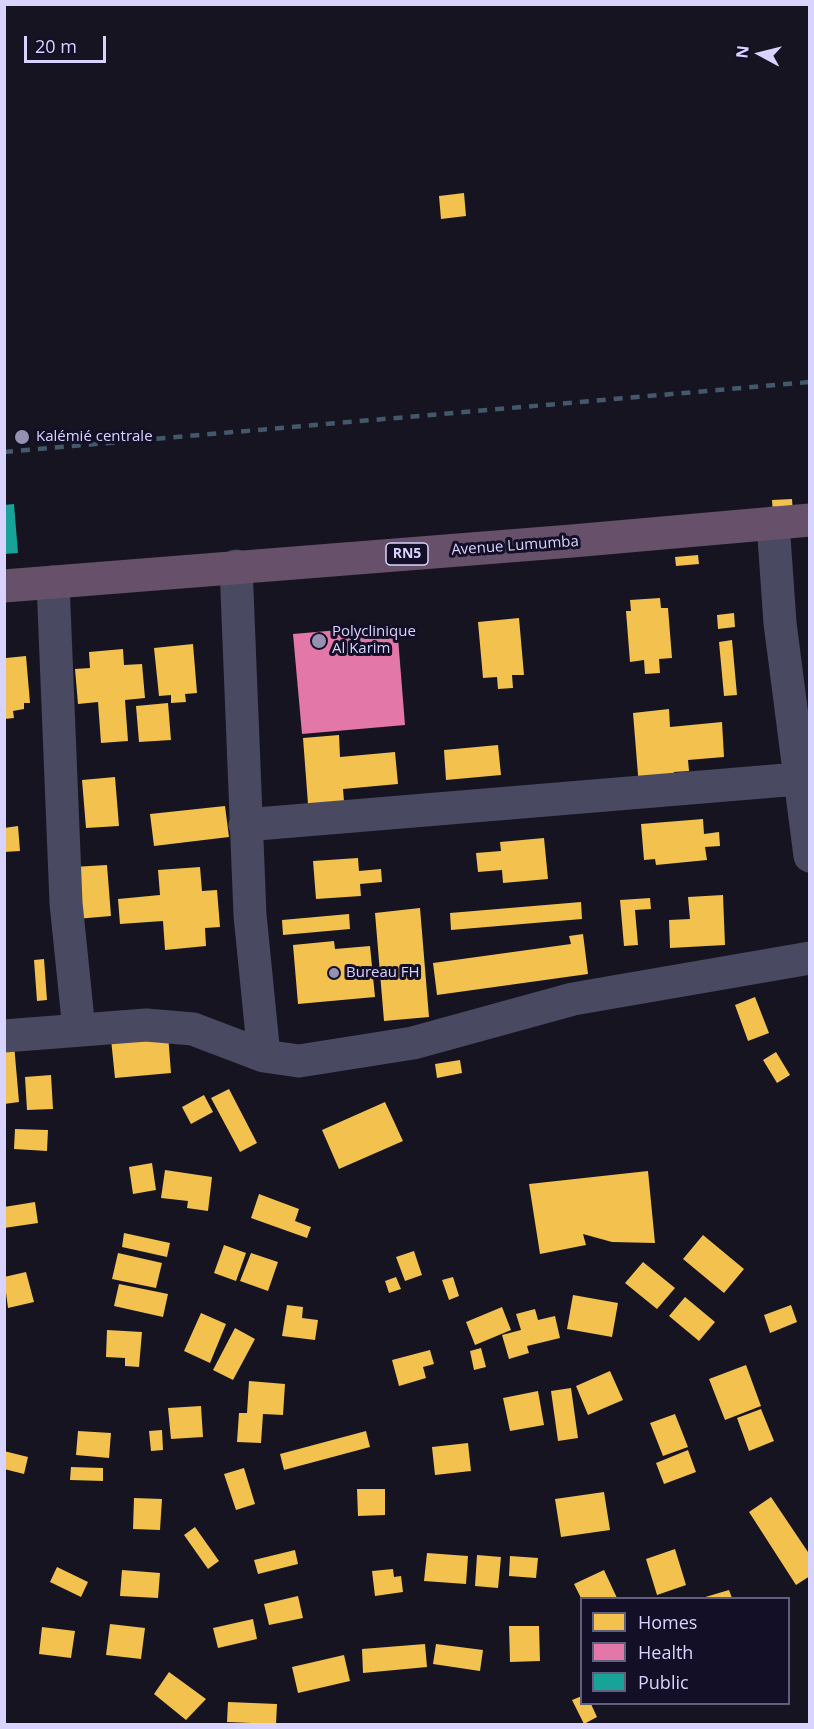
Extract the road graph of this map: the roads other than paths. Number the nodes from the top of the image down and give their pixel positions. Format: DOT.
graph roads {
  1 [pos="810,520"];
  2 [pos="773,523"];
  3 [pos="236,566"];
  4 [pos="53,582"];
  5 [pos="4,586"];
  6 [pos="798,779"];
  7 [pos="245,825"];
  8 [pos="810,856"];
  9 [pos="810,958"];
  10 [pos="79,1030"];
  11 [pos="4,1036"];
  12 [pos="264,1056"];
  1 -- 2 [label="highway, Avenue Lumumba / RN5"];
  2 -- 3 [label="highway, Avenue Lumumba / RN5"];
  2 -- 6 [label="street"];
  3 -- 4 [label="highway, Avenue Lumumba / RN5"];
  3 -- 7 [label="street"];
  4 -- 5 [label="highway, Avenue Lumumba / RN5"];
  4 -- 10 [label="street"];
  6 -- 7 [label="street"];
  6 -- 8 [label="street"];
  7 -- 12 [label="street"];
  9 -- 12 [label="street"];
  10 -- 11 [label="street"];
  10 -- 12 [label="street"];
}
